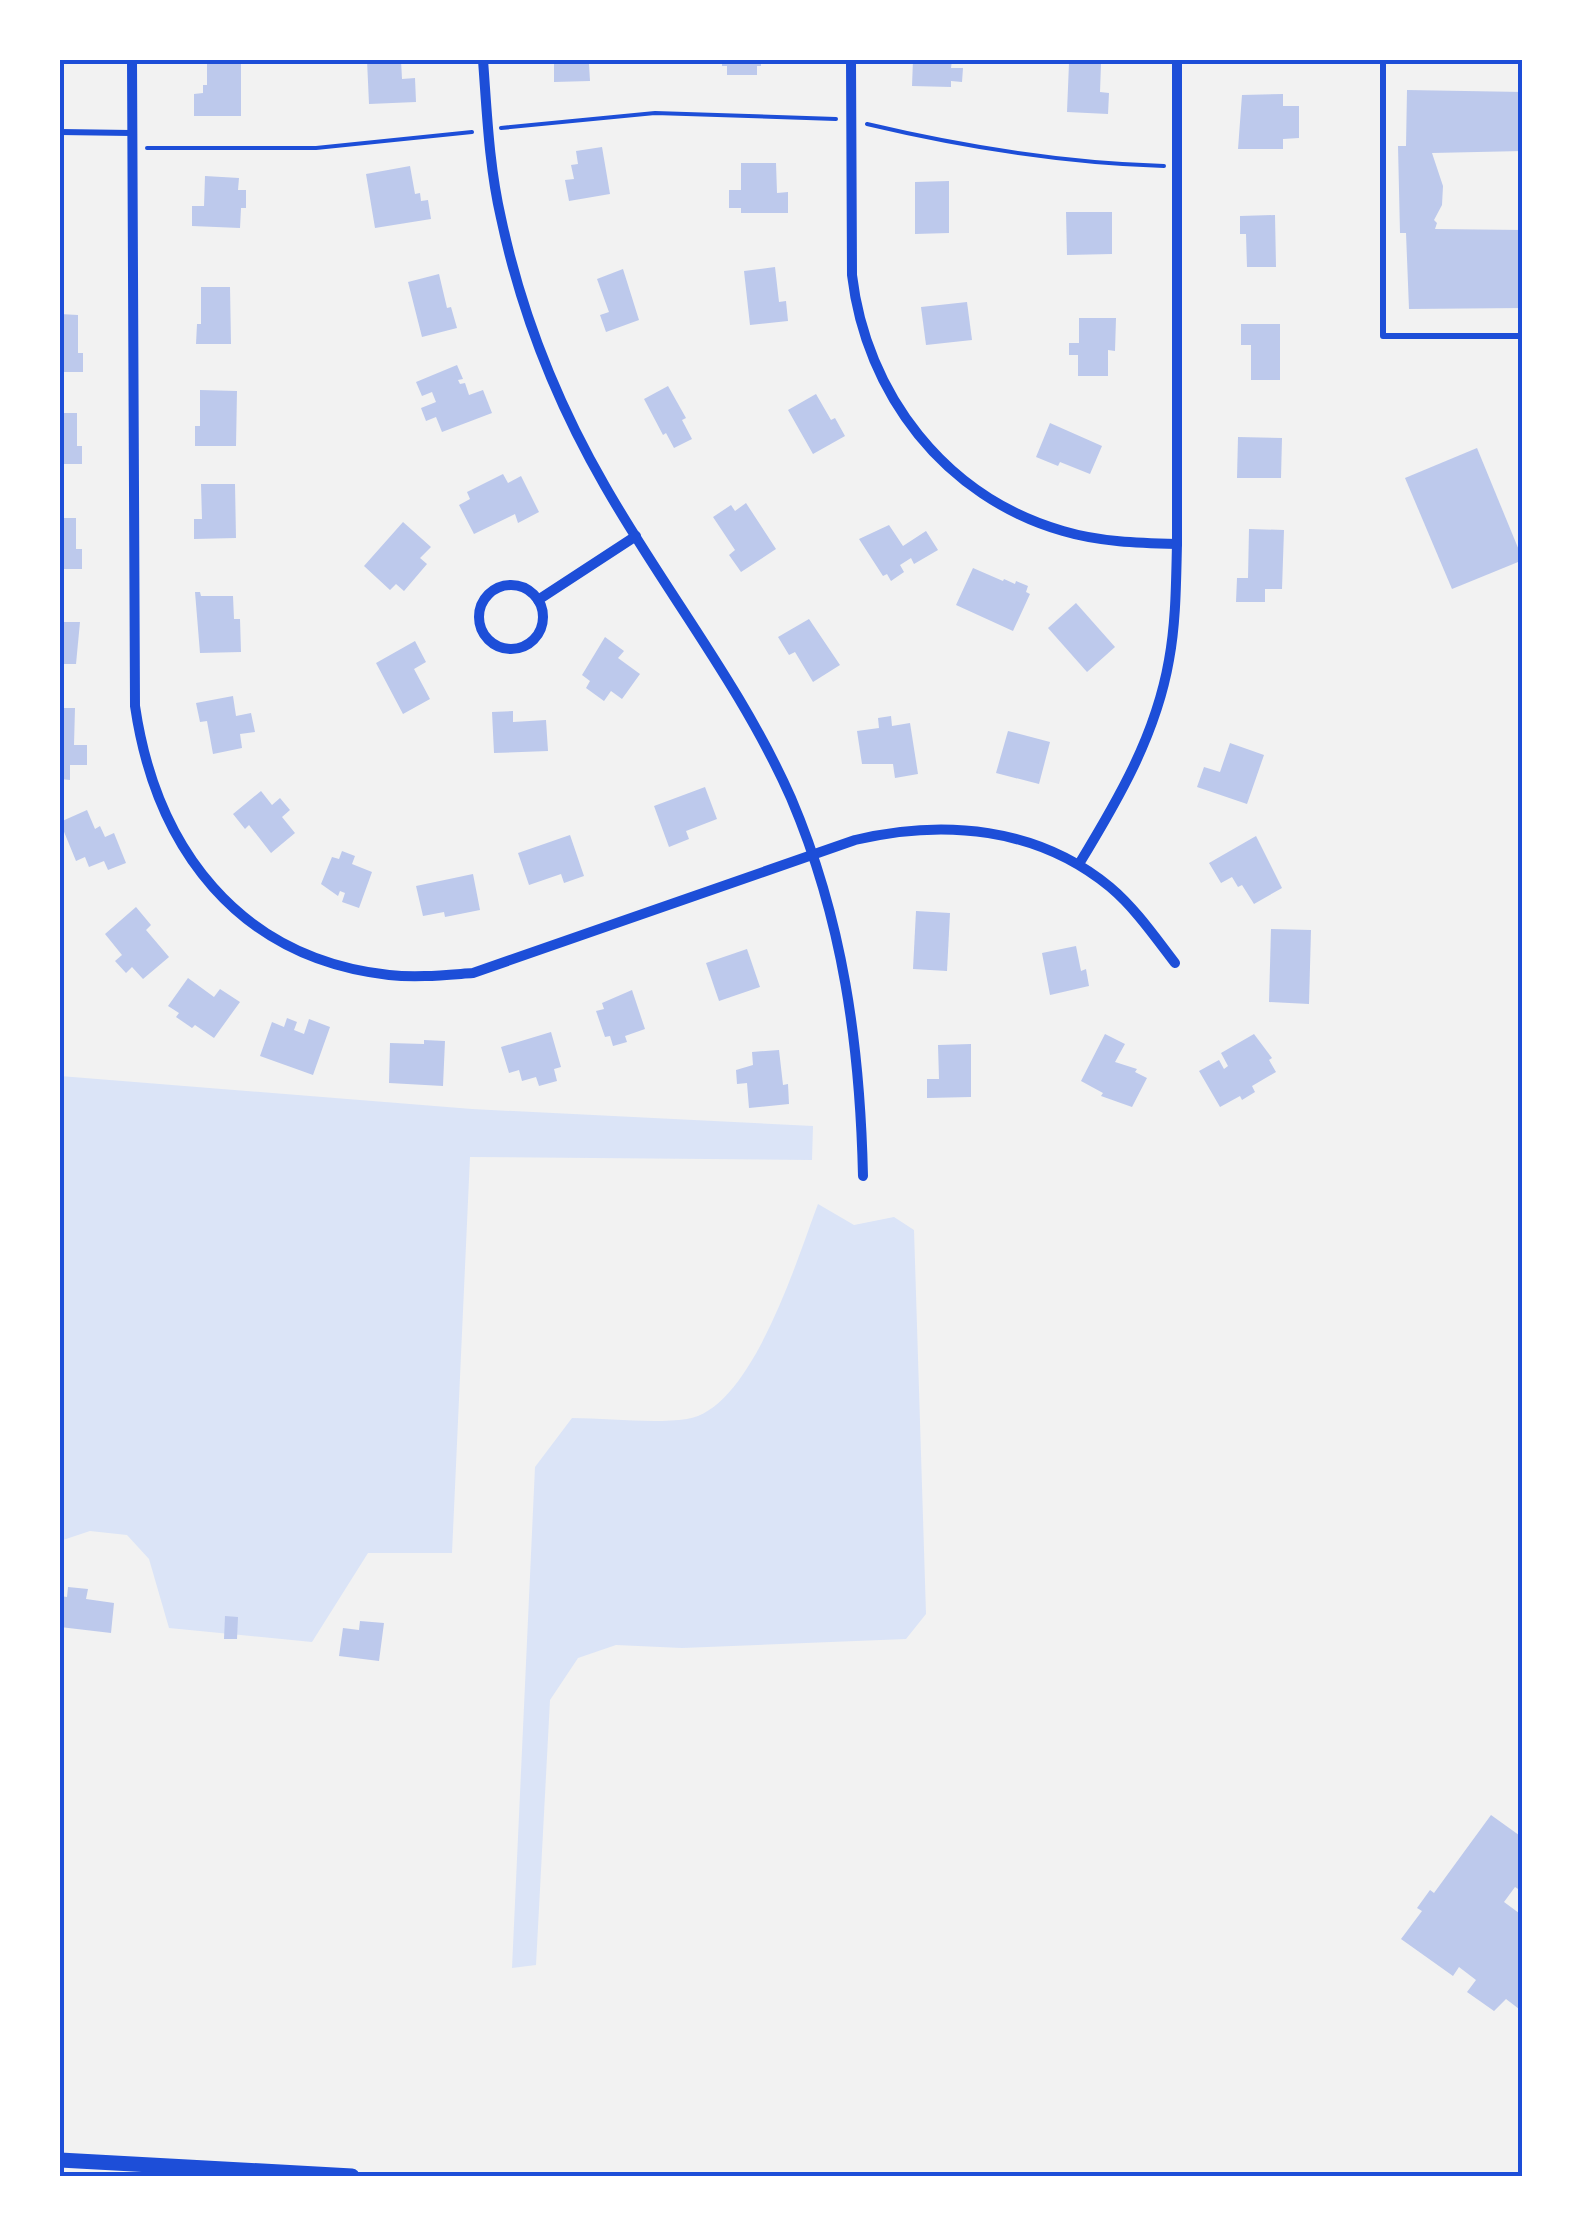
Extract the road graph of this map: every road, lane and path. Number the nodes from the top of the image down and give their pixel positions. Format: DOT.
graph roads {
  1 [pos="132,60"];
  2 [pos="484,60"];
  3 [pos="851,60"];
  4 [pos="1177,60"];
  5 [pos="1383,60"];
  6 [pos="837,119"];
  7 [pos="862,122"];
  8 [pos="502,128"];
  9 [pos="475,131"];
  10 [pos="60,132"];
  11 [pos="132,132"];
  12 [pos="132,148"];
  13 [pos="1178,166"];
  14 [pos="1523,336"];
  15 [pos="636,536"];
  16 [pos="1177,544"];
  17 [pos="538,600"];
  18 [pos="813,854"];
  19 [pos="1079,864"];
  20 [pos="1175,963"];
  21 [pos="863,1176"];
  22 [pos="60,2160"];
  23 [pos="352,2176"];
  1 -- 11 [label="street"];
  2 -- 15 [label="street"];
  3 -- 16 [label="street"];
  4 -- 13 [label="street"];
  5 -- 14 [label="lane"];
  6 -- 8 [label="path"];
  7 -- 13 [label="path"];
  9 -- 12 [label="path"];
  10 -- 11 [label="lane"];
  11 -- 12 [label="street"];
  12 -- 18 [label="street"];
  13 -- 16 [label="street"];
  15 -- 17 [label="street"];
  15 -- 18 [label="street"];
  16 -- 19 [label="street"];
  17 -- 17 [label="street"];
  18 -- 19 [label="street"];
  18 -- 21 [label="street"];
  19 -- 20 [label="street"];
  22 -- 23 [label="street"];
}
